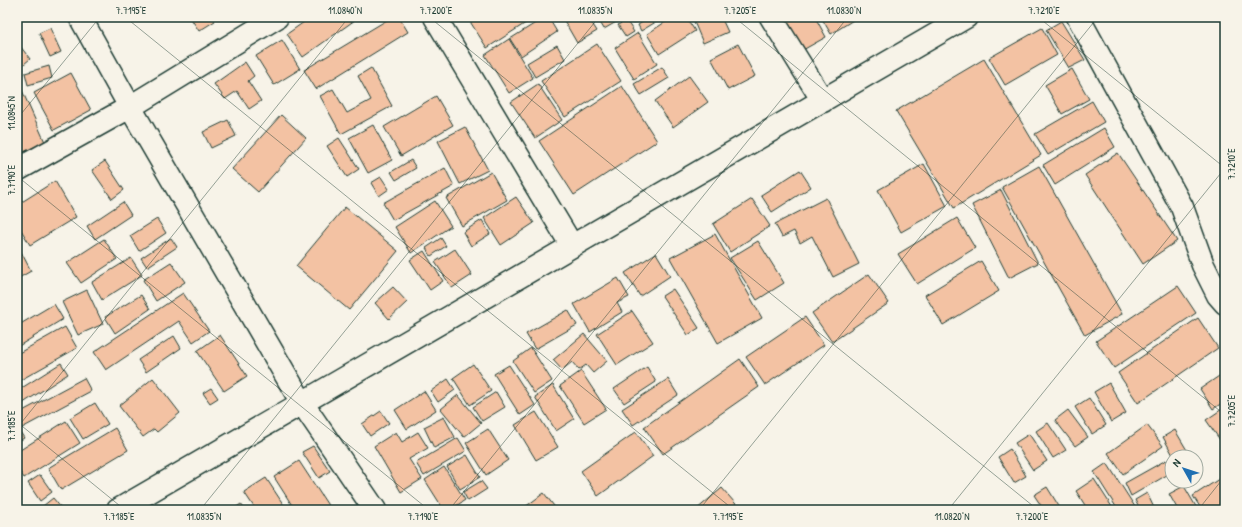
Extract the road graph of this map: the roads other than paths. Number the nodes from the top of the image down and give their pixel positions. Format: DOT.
graph roads {
  1 [pos="80,17"];
  2 [pos="277,17"];
  3 [pos="435,17"];
  4 [pos="771,17"];
  5 [pos="966,17"];
  6 [pos="1078,17"];
  7 [pos="823,101"];
  8 [pos="130,107"];
  9 [pos="17,170"];
  10 [pos="572,246"];
  11 [pos="1225,303"];
  12 [pos="302,403"];
  13 [pos="118,510"];
  14 [pos="375,510"];
  1 -- 8 [label="street"];
  2 -- 8 [label="street"];
  3 -- 10 [label="street"];
  4 -- 7 [label="street"];
  5 -- 7 [label="street"];
  6 -- 11 [label="street"];
  7 -- 10 [label="street"];
  8 -- 9 [label="street"];
  8 -- 12 [label="street"];
  10 -- 12 [label="street"];
  12 -- 13 [label="street"];
  12 -- 14 [label="street"];
}
